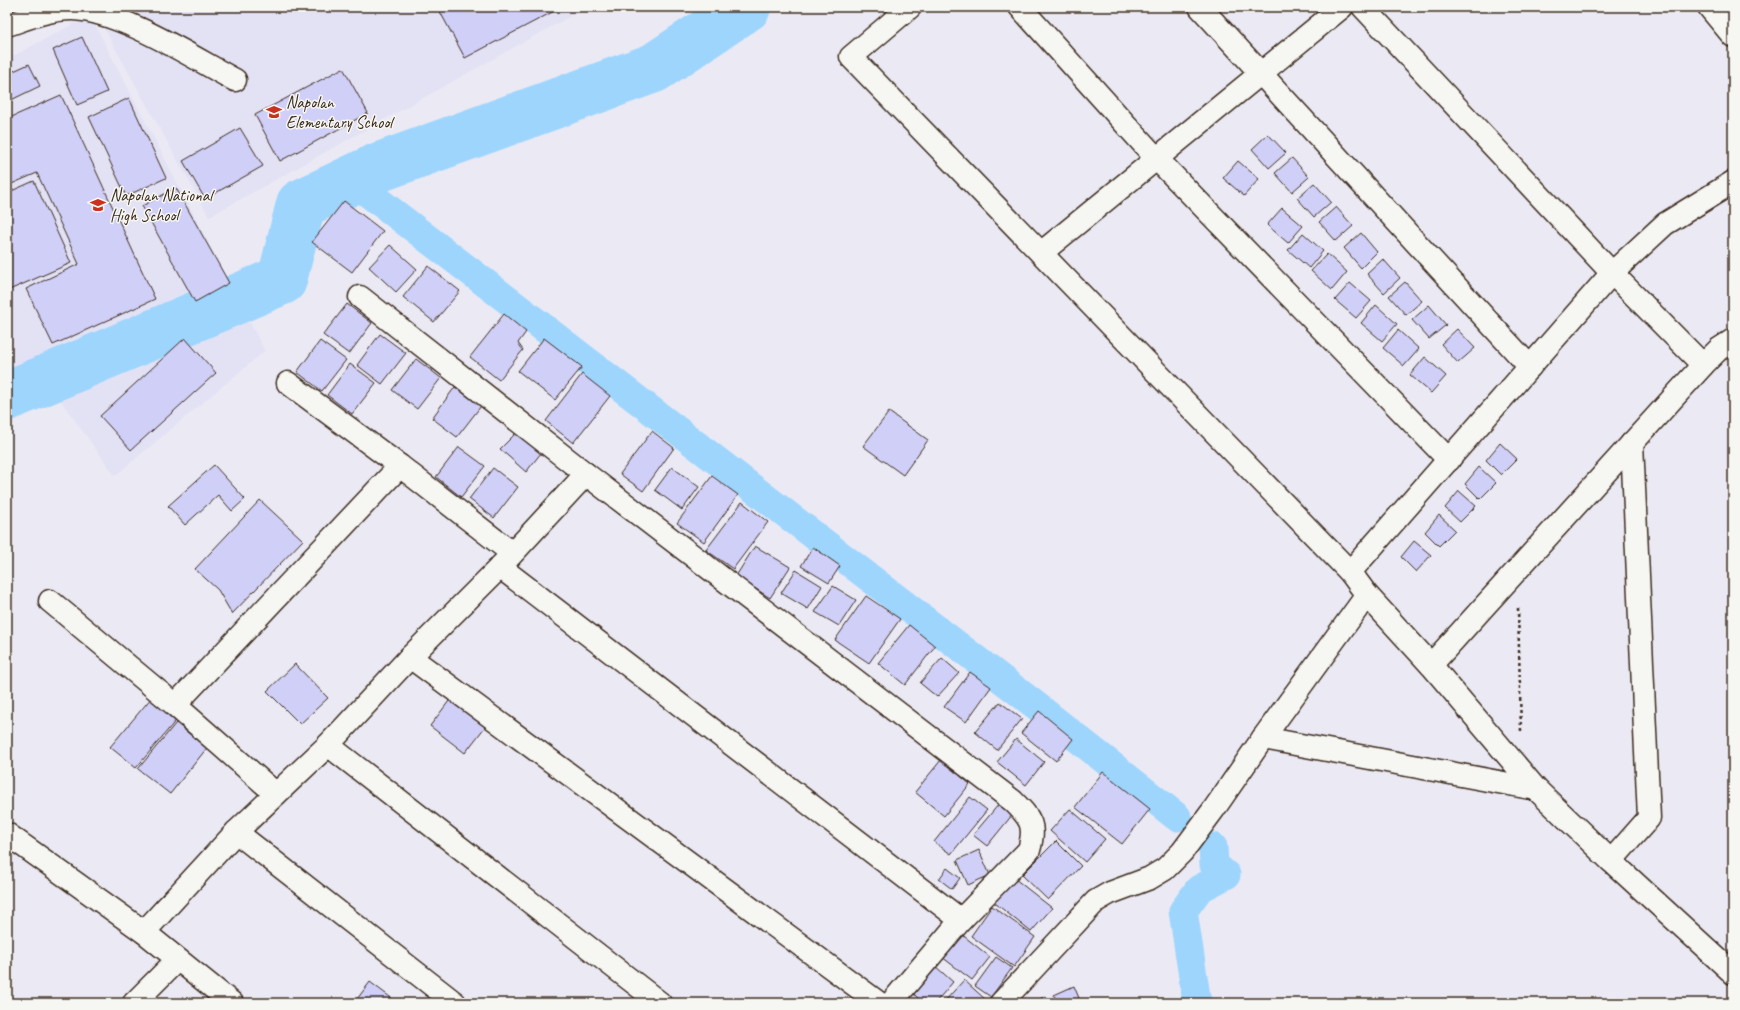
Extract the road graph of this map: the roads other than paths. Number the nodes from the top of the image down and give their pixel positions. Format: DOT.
graph roads {
  1 [pos="910,7"];
  2 [pos="1020,7"];
  3 [pos="1200,7"];
  4 [pos="1342,7"];
  5 [pos="1363,7"];
  6 [pos="1709,7"];
  7 [pos="7,25"];
  8 [pos="1733,36"];
  9 [pos="1261,73"];
  10 [pos="235,80"];
  11 [pos="1156,158"];
  12 [pos="1733,182"];
  13 [pos="1041,253"];
  14 [pos="1612,273"];
  15 [pos="360,297"];
  16 [pos="1733,340"];
  17 [pos="1702,365"];
  18 [pos="1530,366"];
  19 [pos="288,383"];
  20 [pos="1632,443"];
  21 [pos="1449,460"];
  22 [pos="400,466"];
  23 [pos="586,474"];
  24 [pos="506,560"];
  25 [pos="1350,572"];
  26 [pos="1367,595"];
  27 [pos="50,601"];
  28 [pos="410,657"];
  29 [pos="1431,665"];
  30 [pos="175,705"];
  31 [pos="1264,738"];
  32 [pos="328,745"];
  33 [pos="1536,789"];
  34 [pos="276,794"];
  35 [pos="236,832"];
  36 [pos="7,834"];
  37 [pos="1612,861"];
  38 [pos="961,920"];
  39 [pos="144,932"];
  40 [pos="177,960"];
  41 [pos="1729,963"];
  42 [pos="134,1003"];
  43 [pos="232,1003"];
  44 [pos="455,1003"];
  45 [pos="660,1003"];
  46 [pos="880,1003"];
  47 [pos="891,1003"];
  48 [pos="1001,1003"];
  1 -- 13 [label="street"];
  2 -- 11 [label="street"];
  3 -- 9 [label="street"];
  4 -- 9 [label="street"];
  5 -- 14 [label="street"];
  6 -- 8 [label="street"];
  7 -- 10 [label="street"];
  9 -- 11 [label="street"];
  9 -- 18 [label="street"];
  11 -- 13 [label="street"];
  11 -- 21 [label="street"];
  12 -- 14 [label="street"];
  13 -- 25 [label="street"];
  14 -- 17 [label="street"];
  14 -- 18 [label="street"];
  15 -- 23 [label="street"];
  16 -- 17 [label="street"];
  17 -- 20 [label="street"];
  18 -- 21 [label="street"];
  19 -- 22 [label="street"];
  20 -- 29 [label="street"];
  20 -- 37 [label="street"];
  21 -- 25 [label="street"];
  22 -- 24 [label="street"];
  22 -- 30 [label="street"];
  23 -- 24 [label="street"];
  23 -- 38 [label="street"];
  24 -- 28 [label="street"];
  24 -- 38 [label="street"];
  25 -- 26 [label="street"];
  26 -- 29 [label="street"];
  26 -- 31 [label="street"];
  27 -- 30 [label="street"];
  28 -- 32 [label="street"];
  28 -- 46 [label="street"];
  29 -- 33 [label="street"];
  30 -- 34 [label="street"];
  31 -- 33 [label="street"];
  31 -- 48 [label="street"];
  32 -- 34 [label="street"];
  32 -- 45 [label="street"];
  33 -- 37 [label="street"];
  34 -- 35 [label="street"];
  35 -- 39 [label="street"];
  35 -- 44 [label="street"];
  36 -- 39 [label="street"];
  37 -- 41 [label="street"];
  38 -- 47 [label="street"];
  39 -- 40 [label="street"];
  40 -- 42 [label="street"];
  40 -- 43 [label="street"];
}
